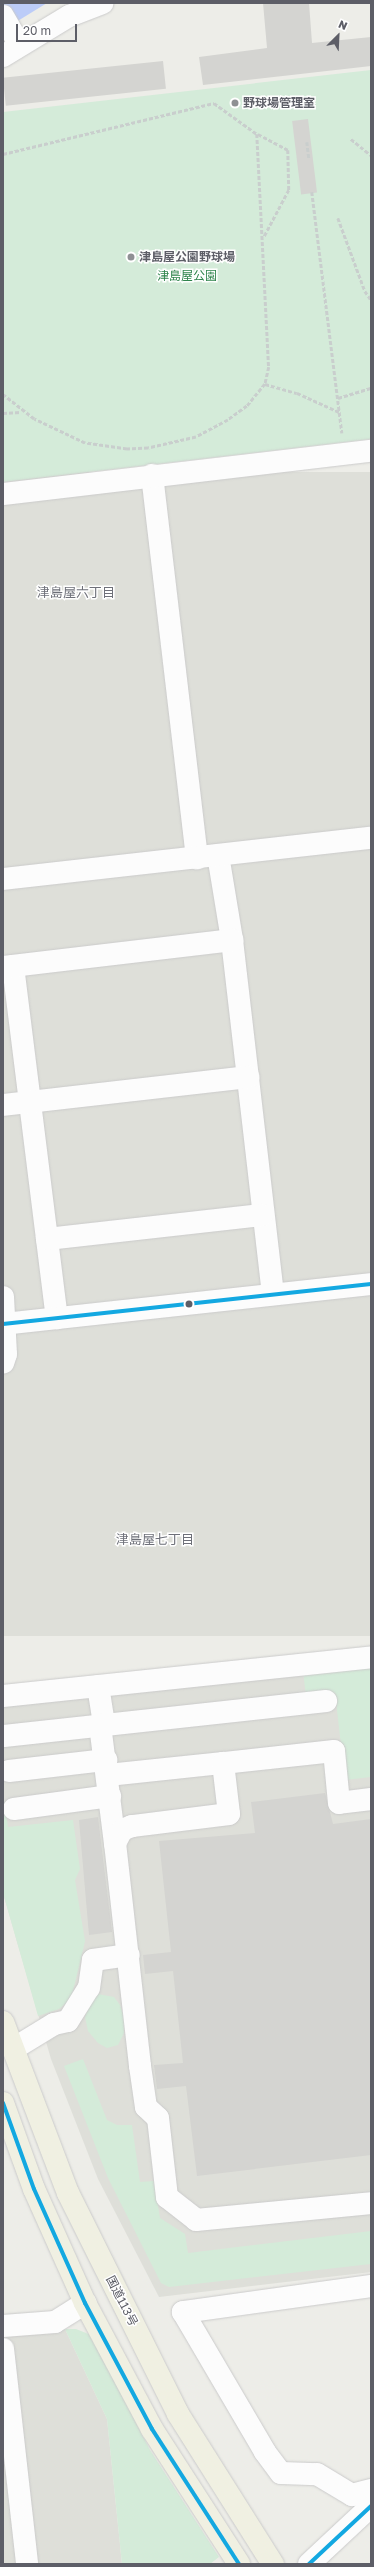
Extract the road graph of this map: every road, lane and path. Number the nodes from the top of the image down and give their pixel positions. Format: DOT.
graph roads {
  1 [pos="104,3"];
  2 [pos="3,16"];
  3 [pos="11,50"];
  4 [pos="257,134"];
  5 [pos="351,139"];
  6 [pos="307,142"];
  7 [pos="3,154"];
  8 [pos="371,155"];
  9 [pos="309,159"];
  10 [pos="312,192"];
  11 [pos="338,218"];
  12 [pos="263,238"];
  13 [pos="371,300"];
  14 [pos="265,384"];
  15 [pos="371,388"];
  16 [pos="3,395"];
  17 [pos="338,398"];
  18 [pos="3,412"];
  19 [pos="22,412"];
  20 [pos="339,412"];
  21 [pos="371,450"];
  22 [pos="345,454"];
  23 [pos="152,475"];
  24 [pos="3,494"];
  25 [pos="371,838"];
  26 [pos="208,857"];
  27 [pos="3,879"];
  28 [pos="232,940"];
  29 [pos="8,966"];
  30 [pos="248,1077"];
  31 [pos="30,1101"];
  32 [pos="3,1105"];
  33 [pos="262,1215"];
  34 [pos="47,1239"];
  35 [pos="371,1284"];
  36 [pos="273,1294"];
  37 [pos="3,1297"];
  38 [pos="57,1318"];
  39 [pos="4,1323"];
  40 [pos="3,1363"];
  41 [pos="371,1657"];
  42 [pos="98,1686"];
  43 [pos="3,1696"];
  44 [pos="326,1701"];
  45 [pos="102,1725"];
  46 [pos="4,1736"];
  47 [pos="223,1763"];
  48 [pos="9,1772"];
  49 [pos="108,1777"];
  50 [pos="371,1800"];
  51 [pos="14,1809"];
  52 [pos="115,1843"];
  53 [pos="129,1955"];
  54 [pos="3,2022"];
  55 [pos="13,2049"];
  56 [pos="3,2103"];
  57 [pos="371,2203"];
  58 [pos="371,2286"];
  59 [pos="85,2303"];
  60 [pos="3,2326"];
  61 [pos="3,2349"];
  62 [pos="371,2490"];
  63 [pos="371,2506"];
  64 [pos="27,2564"];
  65 [pos="239,2564"];
  66 [pos="273,2564"];
  67 [pos="309,2564"];
  1 -- 3 [label="street"];
  2 -- 3 [label="street"];
  4 -- 7 [label="path"];
  4 -- 12 [label="path"];
  4 -- 12 [label="path"];
  5 -- 8 [label="path"];
  6 -- 9 [label="path"];
  10 -- 17 [label="path"];
  11 -- 13 [label="path"];
  12 -- 14 [label="path"];
  14 -- 19 [label="path"];
  14 -- 20 [label="path"];
  15 -- 17 [label="path"];
  16 -- 19 [label="path"];
  17 -- 20 [label="path"];
  18 -- 19 [label="path"];
  20 -- 22 [label="path"];
  21 -- 22 [label="street"];
  22 -- 23 [label="street"];
  23 -- 24 [label="street"];
  23 -- 26 [label="street"];
  25 -- 26 [label="street"];
  26 -- 27 [label="street"];
  26 -- 28 [label="street"];
  28 -- 29 [label="street"];
  28 -- 30 [label="street"];
  29 -- 31 [label="street"];
  30 -- 31 [label="street"];
  30 -- 33 [label="street"];
  31 -- 32 [label="street"];
  31 -- 34 [label="street"];
  33 -- 34 [label="street"];
  33 -- 36 [label="street"];
  34 -- 38 [label="street"];
  35 -- 36 [label="street"];
  36 -- 38 [label="street"];
  37 -- 39 [label="street"];
  38 -- 39 [label="street"];
  39 -- 40 [label="street"];
  41 -- 42 [label="street"];
  42 -- 43 [label="street"];
  42 -- 45 [label="street"];
  44 -- 45 [label="street"];
  45 -- 46 [label="street"];
  45 -- 49 [label="street"];
  47 -- 49 [label="street"];
  47 -- 50 [label="street"];
  47 -- 52 [label="street"];
  48 -- 49 [label="street"];
  49 -- 51 [label="street"];
  49 -- 52 [label="street"];
  52 -- 53 [label="street"];
  53 -- 55 [label="street"];
  53 -- 57 [label="street"];
  54 -- 55 [label="highway, 国道113号"];
  55 -- 66 [label="highway, 国道113号"];
  56 -- 59 [label="highway"];
  58 -- 62 [label="street"];
  59 -- 60 [label="street"];
  59 -- 65 [label="highway"];
  61 -- 64 [label="street"];
  63 -- 67 [label="street"];
}
